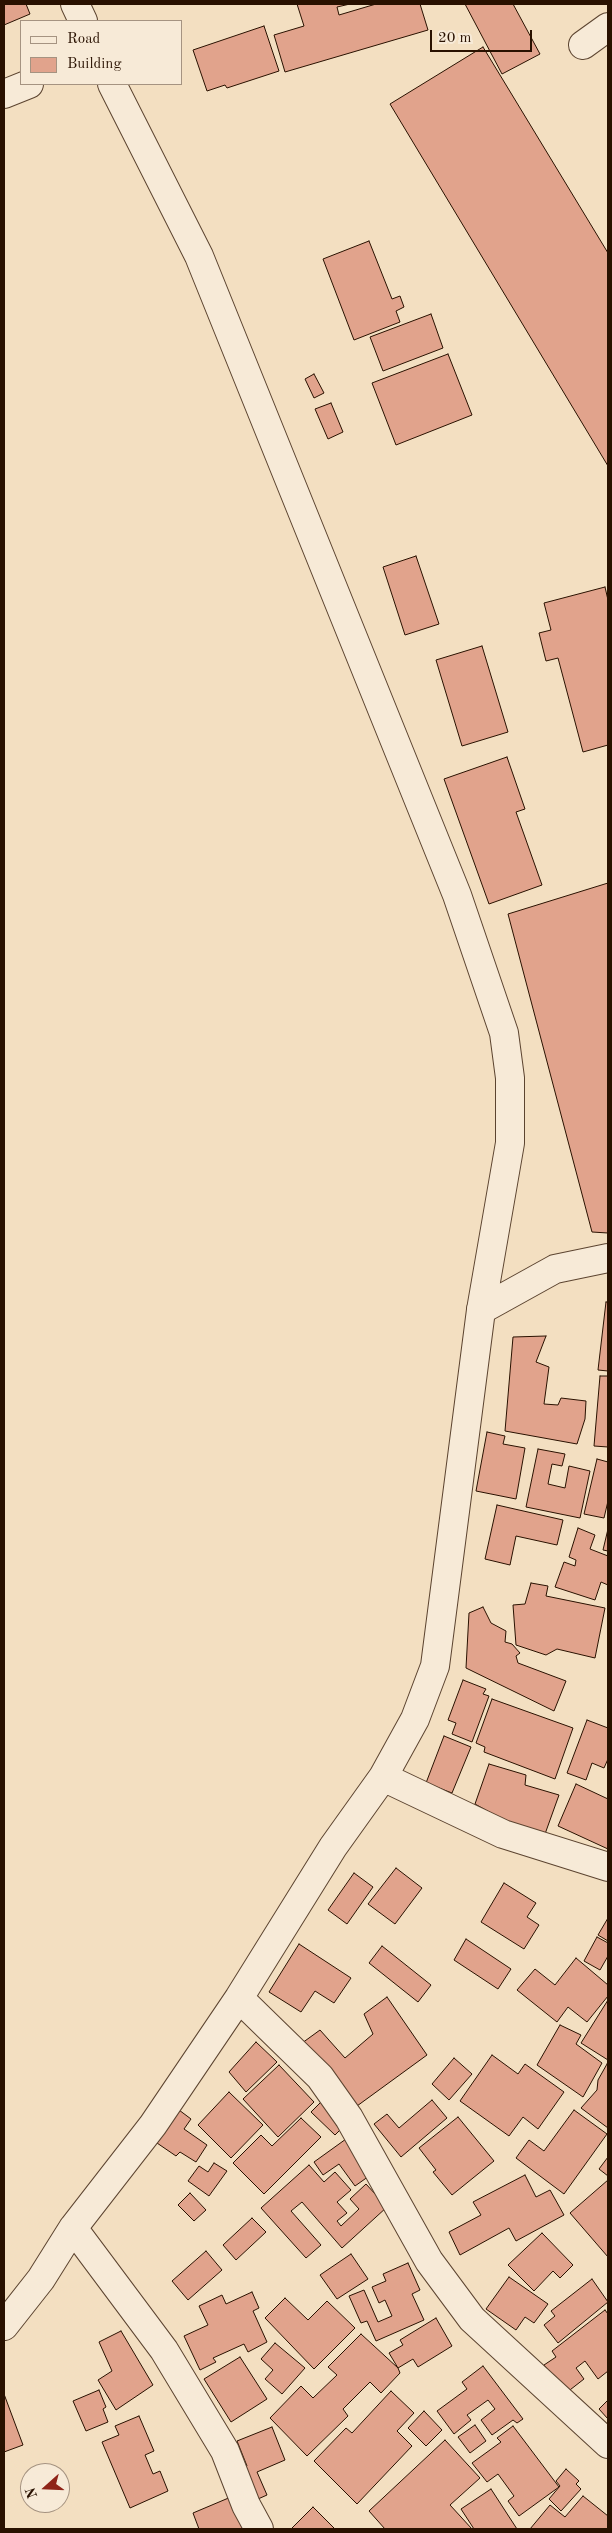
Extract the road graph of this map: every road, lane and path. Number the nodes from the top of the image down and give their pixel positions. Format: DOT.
graph roads {
  1 [pos="75,4"];
  2 [pos="82,20"];
  3 [pos="608,27"];
  4 [pos="582,45"];
  5 [pos="26,85"];
  6 [pos="113,85"];
  7 [pos="4,94"];
  8 [pos="608,1258"];
  9 [pos="481,1310"];
  10 [pos="382,1778"];
  11 [pos="608,1867"];
  12 [pos="239,1998"];
  13 [pos="72,2228"];
  14 [pos="4,2326"];
  15 [pos="608,2444"];
  16 [pos="259,2529"];
  1 -- 2 [label="street"];
  3 -- 4 [label="street"];
  5 -- 7 [label="street"];
  6 -- 9 [label="street"];
  8 -- 9 [label="street"];
  9 -- 10 [label="street"];
  10 -- 11 [label="street"];
  10 -- 12 [label="street"];
  12 -- 13 [label="street"];
  12 -- 15 [label="street"];
  13 -- 14 [label="street"];
  13 -- 16 [label="street"];
}
